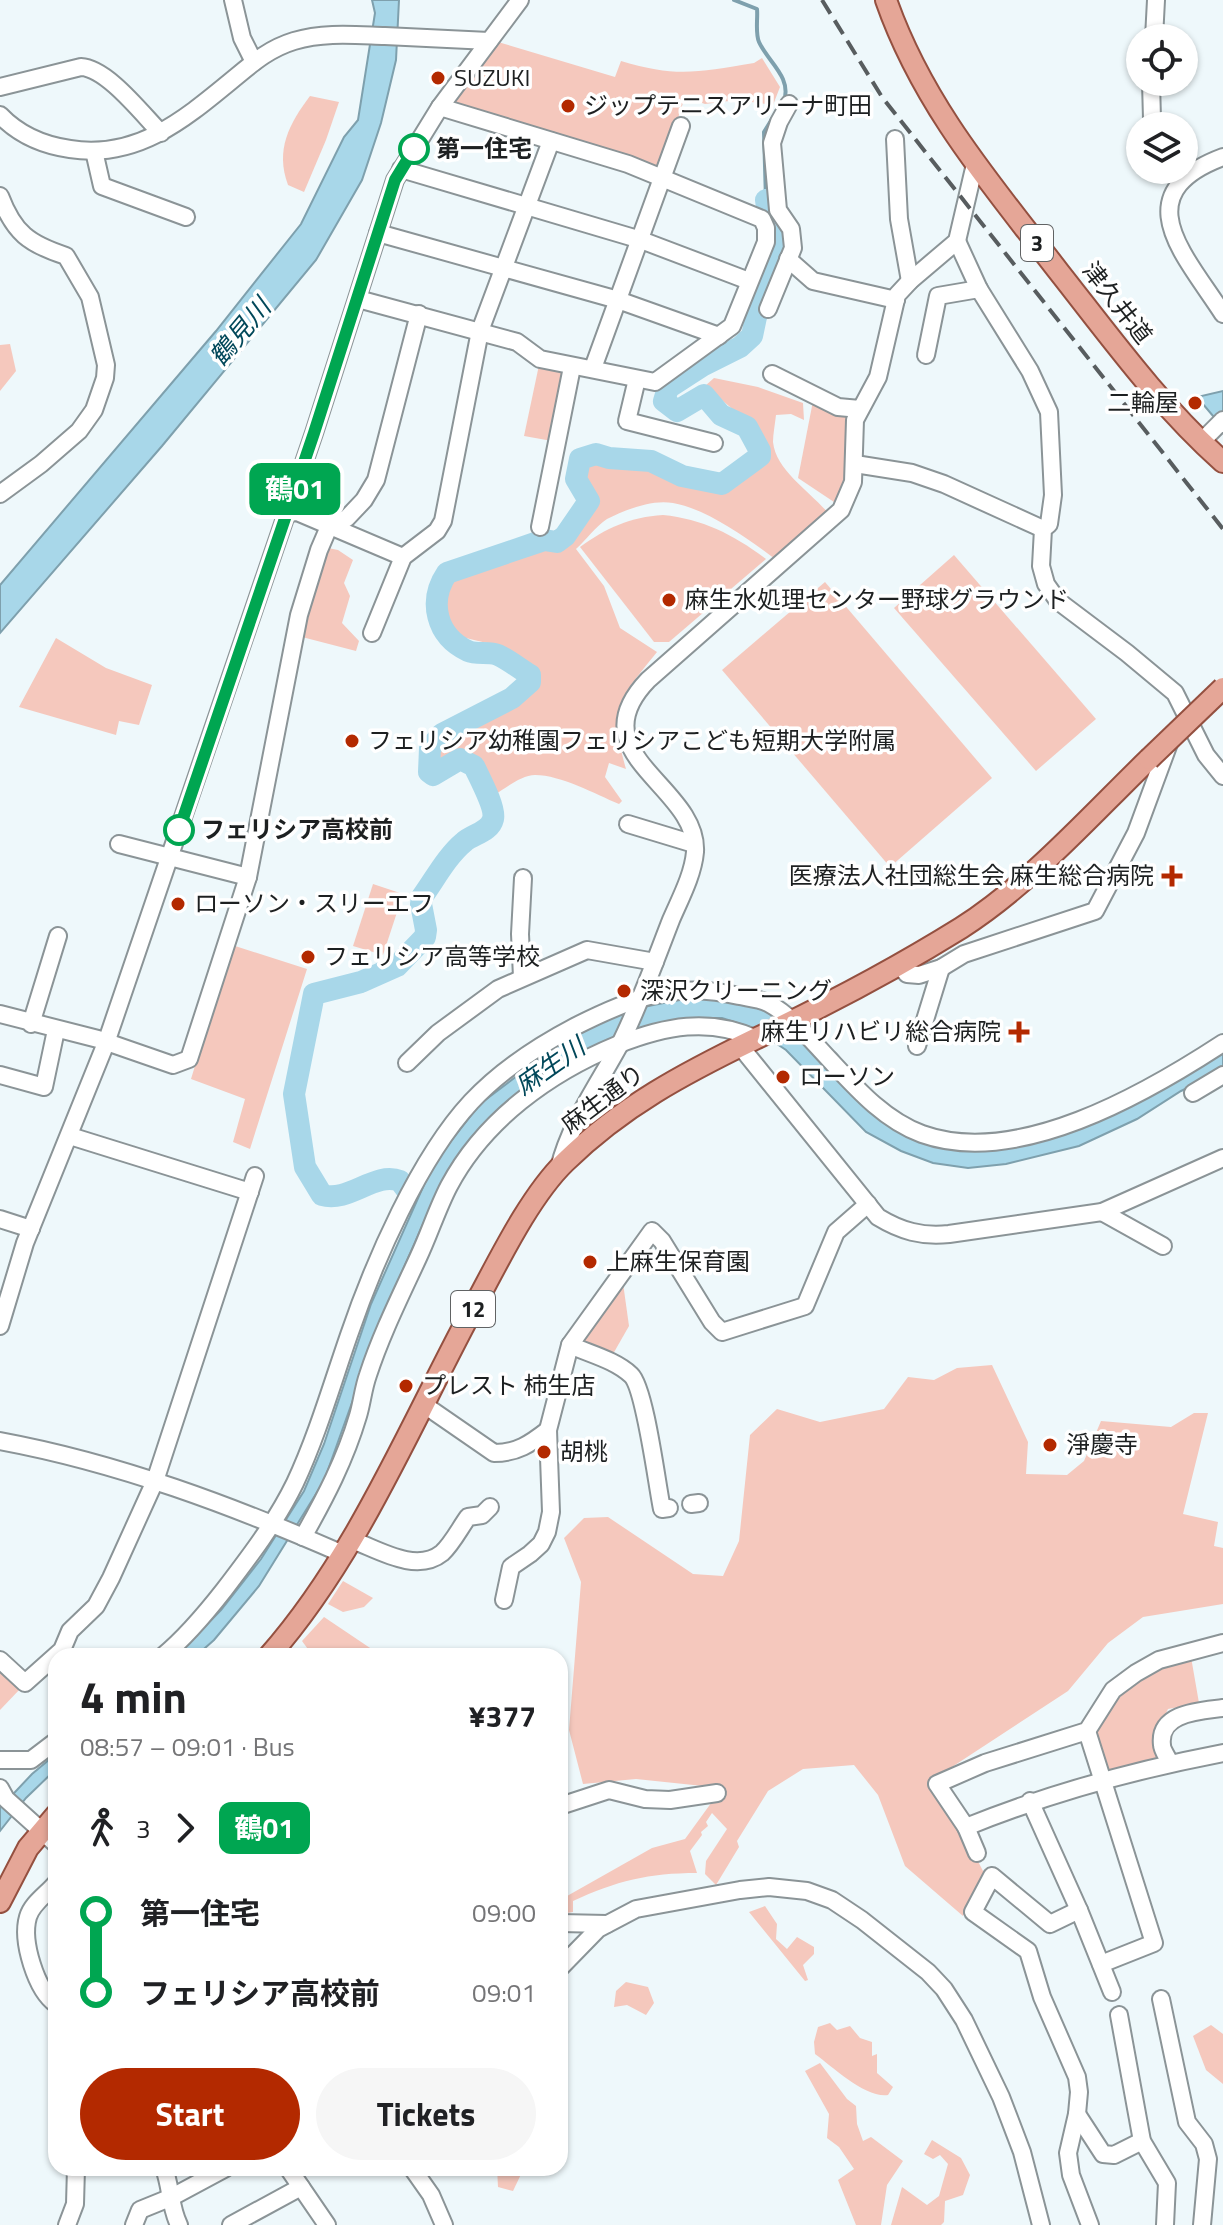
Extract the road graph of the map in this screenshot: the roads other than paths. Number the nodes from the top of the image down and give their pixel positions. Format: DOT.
graph roads {
  1 [pos="233,0"];
  2 [pos="520,0"];
  3 [pos="886,0"];
  4 [pos="1156,0"];
  5 [pos="1155,24"];
  6 [pos="489,41"];
  7 [pos="254,62"];
  8 [pos="0,87"];
  9 [pos="789,104"];
  10 [pos="440,107"];
  11 [pos="0,115"];
  12 [pos="681,126"];
  13 [pos="161,133"];
  14 [pos="895,139"];
  15 [pos="551,141"];
  16 [pos="94,151"];
  17 [pos="1223,157"];
  18 [pos="975,164"];
  19 [pos="1198,167"];
  20 [pos="401,169"];
  21 [pos="663,177"];
  22 [pos="1179,184"];
  23 [pos="0,196"];
  24 [pos="526,207"];
  25 [pos="186,217"];
  26 [pos="771,217"];
  27 [pos="378,233"];
  28 [pos="641,240"];
  29 [pos="957,241"];
  30 [pos="788,259"];
  31 [pos="504,267"];
  32 [pos="749,281"];
  33 [pos="910,281"];
  34 [pos="979,289"];
  35 [pos="358,299"];
  36 [pos="618,300"];
  37 [pos="896,300"];
  38 [pos="768,309"];
  39 [pos="419,314"];
  40 [pos="1223,314"];
  41 [pos="480,331"];
  42 [pos="719,336"];
  43 [pos="926,355"];
  44 [pos="572,367"];
  45 [pos="593,368"];
  46 [pos="772,374"];
  47 [pos="637,379"];
  48 [pos="860,409"];
  49 [pos="1223,420"];
  50 [pos="1201,442"];
  51 [pos="714,443"];
  52 [pos="1223,462"];
  53 [pos="855,464"];
  54 [pos="0,494"];
  55 [pos="287,513"];
  56 [pos="334,527"];
  57 [pos="540,527"];
  58 [pos="1043,529"];
  59 [pos="403,557"];
  60 [pos="372,633"];
  61 [pos="1223,688"];
  62 [pos="1183,707"];
  63 [pos="1223,776"];
  64 [pos="628,824"];
  65 [pos="119,844"];
  66 [pos="694,844"];
  67 [pos="170,857"];
  68 [pos="248,877"];
  69 [pos="523,878"];
  70 [pos="58,936"];
  71 [pos="655,962"];
  72 [pos="899,964"];
  73 [pos="941,968"];
  74 [pos="522,977"];
  75 [pos="639,1001"];
  76 [pos="0,1014"];
  77 [pos="791,1020"];
  78 [pos="31,1024"];
  79 [pos="56,1030"];
  80 [pos="621,1042"];
  81 [pos="748,1042"];
  82 [pos="106,1043"];
  83 [pos="1223,1043"];
  84 [pos="917,1046"];
  85 [pos="407,1063"];
  86 [pos="0,1075"];
  87 [pos="1223,1075"];
  88 [pos="1193,1093"];
  89 [pos="70,1136"];
  90 [pos="1223,1158"];
  91 [pos="559,1168"];
  92 [pos="868,1204"];
  93 [pos="1102,1212"];
  94 [pos="0,1219"];
  95 [pos="31,1229"];
  96 [pos="1163,1246"];
  97 [pos="1,1322"];
  98 [pos="570,1345"];
  99 [pos="423,1404"];
  100 [pos="548,1430"];
  101 [pos="0,1441"];
  102 [pos="155,1481"];
  103 [pos="490,1507"];
  104 [pos="669,1508"];
  105 [pos="275,1525"];
  106 [pos="300,1536"];
  107 [pos="347,1547"];
  108 [pos="504,1600"];
  109 [pos="1223,1643"];
  110 [pos="63,1648"];
  111 [pos="173,1648"];
  112 [pos="275,1648"];
  113 [pos="0,1660"];
  114 [pos="48,1662"];
  115 [pos="1223,1708"];
  116 [pos="1087,1731"];
  117 [pos="48,1747"];
  118 [pos="0,1749"];
  119 [pos="1223,1753"];
  120 [pos="1,1760"];
  121 [pos="1170,1763"];
  122 [pos="1101,1780"];
  123 [pos="0,1788"];
  124 [pos="717,1793"];
  125 [pos="1030,1801"];
  126 [pos="568,1803"];
  127 [pos="48,1827"];
  128 [pos="966,1827"];
  129 [pos="48,1832"];
  130 [pos="977,1853"];
  131 [pos="48,1891"];
  132 [pos="0,1902"];
  133 [pos="1079,1910"];
  134 [pos="568,1923"];
  135 [pos="607,1924"];
  136 [pos="568,1959"];
  137 [pos="1101,1964"];
  138 [pos="1112,1992"];
  139 [pos="48,1999"];
  140 [pos="1161,1999"];
  141 [pos="1119,2015"];
  142 [pos="1077,2114"];
  143 [pos="1142,2141"];
  144 [pos="76,2176"];
  145 [pos="166,2176"];
  146 [pos="211,2176"];
  147 [pos="293,2176"];
  148 [pos="418,2176"];
  149 [pos="301,2187"];
  150 [pos="172,2197"];
  151 [pos="67,2225"];
  152 [pos="134,2225"];
  153 [pos="179,2225"];
  154 [pos="231,2225"];
  155 [pos="327,2225"];
  156 [pos="444,2225"];
  157 [pos="1041,2225"];
  158 [pos="1090,2225"];
  159 [pos="1165,2225"];
  160 [pos="1202,2225"];
  1 -- 7 [label="street"];
  2 -- 6 [label="street"];
  3 -- 18 [label="main road, 津久井道 / 3"];
  4 -- 5 [label="street"];
  6 -- 7 [label="street"];
  6 -- 10 [label="street"];
  7 -- 13 [label="street"];
  8 -- 13 [label="street"];
  9 -- 26 [label="street"];
  10 -- 15 [label="street"];
  10 -- 20 [label="street"];
  11 -- 16 [label="street"];
  12 -- 21 [label="street"];
  13 -- 16 [label="street"];
  14 -- 33 [label="street"];
  15 -- 21 [label="street"];
  15 -- 24 [label="street"];
  16 -- 25 [label="street"];
  17 -- 19 [label="street"];
  18 -- 29 [label="street"];
  18 -- 50 [label="main road, 津久井道 / 3"];
  20 -- 24 [label="street"];
  20 -- 27 [label="street"];
  21 -- 26 [label="street"];
  21 -- 28 [label="street"];
  22 -- 40 [label="street"];
  23 -- 54 [label="street"];
  24 -- 28 [label="street"];
  24 -- 31 [label="street"];
  26 -- 30 [label="street"];
  26 -- 32 [label="street"];
  27 -- 31 [label="street"];
  27 -- 35 [label="street"];
  28 -- 32 [label="street"];
  28 -- 36 [label="street"];
  29 -- 33 [label="street"];
  29 -- 34 [label="street"];
  30 -- 37 [label="street"];
  30 -- 38 [label="street"];
  31 -- 36 [label="street"];
  31 -- 41 [label="street"];
  32 -- 42 [label="street"];
  33 -- 37 [label="street"];
  34 -- 43 [label="street"];
  34 -- 58 [label="street"];
  35 -- 39 [label="street"];
  35 -- 55 [label="street"];
  36 -- 42 [label="street"];
  36 -- 45 [label="street"];
  37 -- 48 [label="street"];
  39 -- 41 [label="street"];
  39 -- 56 [label="street"];
  41 -- 44 [label="street"];
  41 -- 59 [label="street"];
  42 -- 47 [label="street"];
  44 -- 45 [label="street"];
  44 -- 57 [label="street"];
  45 -- 47 [label="street"];
  46 -- 48 [label="street"];
  47 -- 51 [label="street"];
  48 -- 53 [label="street"];
  49 -- 50 [label="street"];
  50 -- 52 [label="main road, 津久井道 / 3"];
  53 -- 58 [label="street"];
  53 -- 66 [label="street"];
  55 -- 56 [label="street"];
  55 -- 67 [label="street"];
  56 -- 59 [label="street"];
  56 -- 68 [label="street"];
  58 -- 62 [label="street"];
  59 -- 60 [label="street"];
  61 -- 72 [label="main road, 麻生通り / 12, bridge"];
  62 -- 63 [label="street"];
  62 -- 73 [label="street"];
  64 -- 66 [label="street"];
  65 -- 67 [label="street"];
  66 -- 71 [label="street"];
  67 -- 68 [label="street"];
  67 -- 82 [label="street"];
  68 -- 82 [label="street"];
  69 -- 74 [label="street"];
  70 -- 78 [label="street"];
  71 -- 74 [label="street"];
  71 -- 75 [label="street"];
  72 -- 73 [label="street"];
  72 -- 77 [label="main road, 麻生通り / 12"];
  73 -- 84 [label="street"];
  74 -- 85 [label="street"];
  75 -- 77 [label="street"];
  75 -- 80 [label="street"];
  75 -- 105 [label="street"];
  76 -- 78 [label="street"];
  77 -- 81 [label="main road, 麻生通り / 12"];
  77 -- 83 [label="street"];
  78 -- 79 [label="street"];
  79 -- 82 [label="street"];
  79 -- 86 [label="street"];
  80 -- 81 [label="street"];
  80 -- 91 [label="street"];
  80 -- 106 [label="street"];
  81 -- 91 [label="main road, 麻生通り / 12"];
  81 -- 92 [label="street"];
  82 -- 89 [label="street"];
  87 -- 88 [label="street"];
  89 -- 95 [label="street"];
  89 -- 102 [label="street"];
  90 -- 93 [label="street"];
  91 -- 99 [label="main road, 麻生通り / 12"];
  92 -- 93 [label="street"];
  92 -- 98 [label="street"];
  93 -- 96 [label="street"];
  94 -- 95 [label="street"];
  95 -- 97 [label="street"];
  98 -- 100 [label="street"];
  98 -- 104 [label="street"];
  99 -- 100 [label="street"];
  99 -- 107 [label="main road, 麻生通り / 12"];
  100 -- 108 [label="street"];
  101 -- 102 [label="street"];
  102 -- 105 [label="street"];
  102 -- 110 [label="street"];
  103 -- 107 [label="street"];
  105 -- 106 [label="street"];
  105 -- 111 [label="street"];
  106 -- 107 [label="street"];
  107 -- 112 [label="main road, 麻生通り / 12"];
  109 -- 116 [label="street"];
  113 -- 114 [label="street"];
  115 -- 121 [label="street"];
  116 -- 122 [label="street"];
  116 -- 128 [label="street"];
  117 -- 120 [label="street"];
  118 -- 120 [label="street"];
  119 -- 121 [label="street"];
  120 -- 123 [label="street"];
  121 -- 122 [label="street"];
  122 -- 125 [label="street"];
  122 -- 137 [label="street"];
  123 -- 127 [label="street"];
  124 -- 126 [label="street"];
  125 -- 128 [label="street"];
  125 -- 133 [label="street"];
  128 -- 130 [label="street"];
  129 -- 132 [label="main road"];
  131 -- 139 [label="street"];
  133 -- 137 [label="street"];
  133 -- 142 [label="street"];
  134 -- 135 [label="street"];
  135 -- 136 [label="street"];
  135 -- 157 [label="street"];
  137 -- 138 [label="street"];
  140 -- 160 [label="street"];
  141 -- 143 [label="street"];
  142 -- 143 [label="street"];
  142 -- 158 [label="street"];
  143 -- 159 [label="street"];
  144 -- 151 [label="street"];
  145 -- 150 [label="street"];
  146 -- 150 [label="street"];
  147 -- 149 [label="street"];
  148 -- 156 [label="street"];
  149 -- 154 [label="street"];
  149 -- 155 [label="street"];
  150 -- 152 [label="street"];
  150 -- 153 [label="street"];
}
